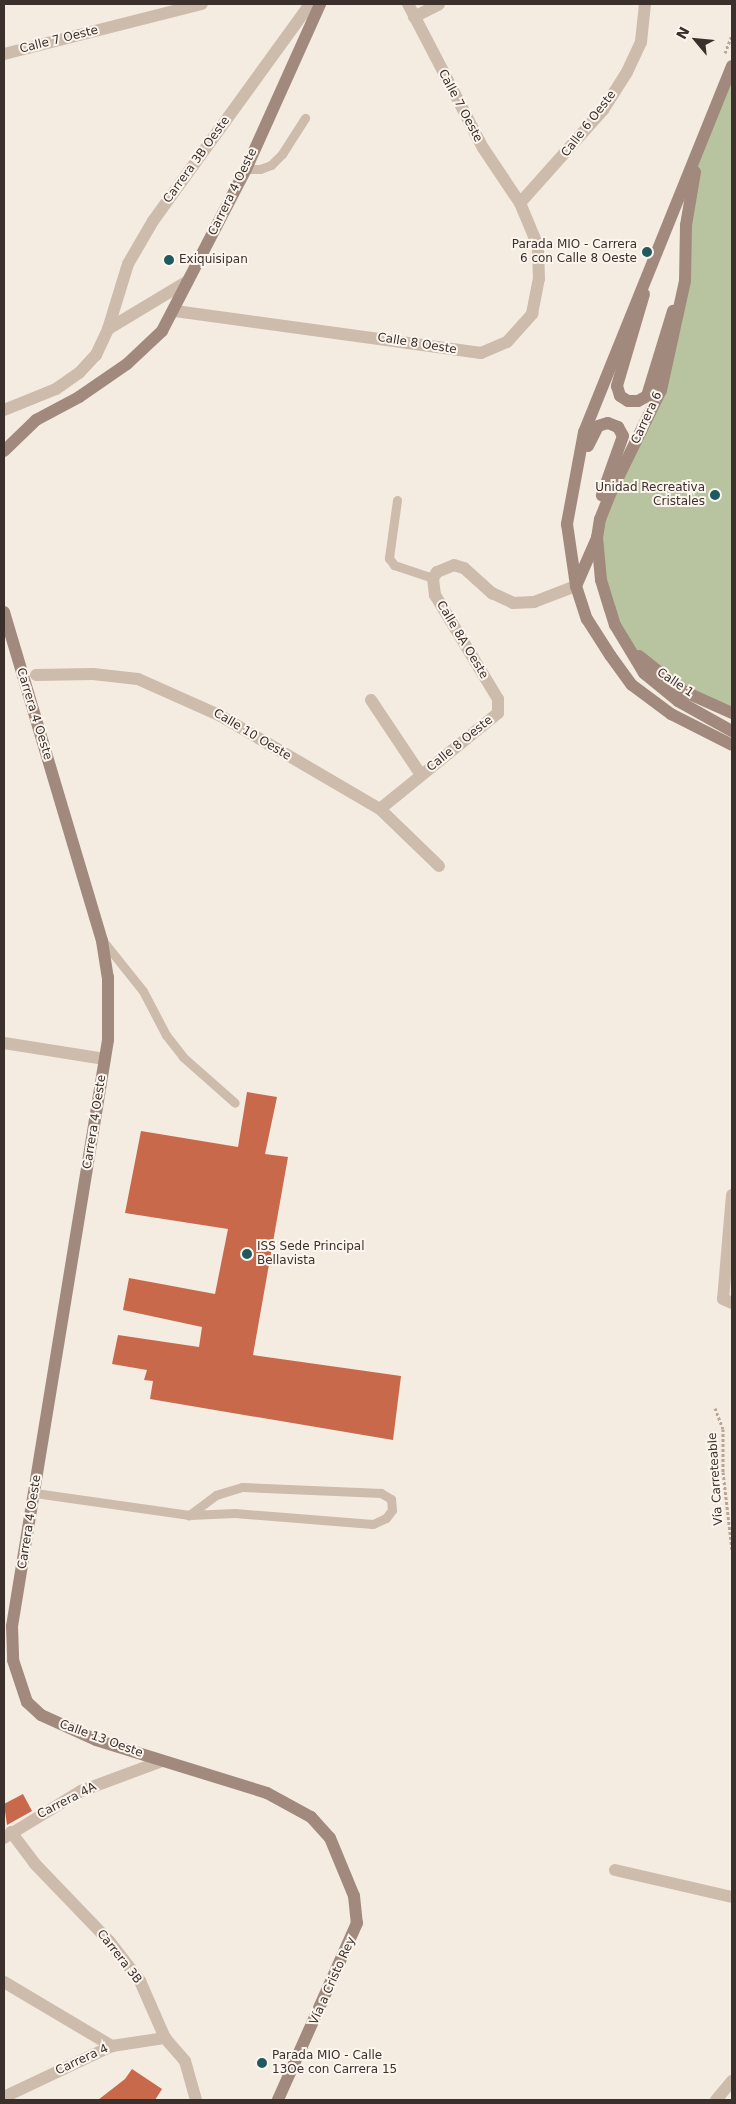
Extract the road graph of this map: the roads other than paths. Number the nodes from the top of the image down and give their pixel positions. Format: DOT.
graph roads {
  1 [pos="202,4"];
  2 [pos="310,4"];
  3 [pos="320,4"];
  4 [pos="408,4"];
  5 [pos="440,4"];
  6 [pos="645,4"];
  7 [pos="414,17"];
  8 [pos="4,54"];
  9 [pos="732,66"];
  10 [pos="305,118"];
  11 [pos="698,155"];
  12 [pos="246,169"];
  13 [pos="520,204"];
  14 [pos="648,272"];
  15 [pos="188,281"];
  16 [pos="685,281"];
  17 [pos="175,311"];
  18 [pos="108,329"];
  19 [pos="4,410"];
  20 [pos="4,451"];
  21 [pos="397,500"];
  22 [pos="569,503"];
  23 [pos="600,519"];
  24 [pos="597,537"];
  25 [pos="434,578"];
  26 [pos="576,586"];
  27 [pos="4,612"];
  28 [pos="624,642"];
  29 [pos="36,675"];
  30 [pos="371,700"];
  31 [pos="498,713"];
  32 [pos="732,713"];
  33 [pos="732,731"];
  34 [pos="732,745"];
  35 [pos="421,775"];
  36 [pos="380,809"];
  37 [pos="439,866"];
  38 [pos="102,941"];
  39 [pos="4,1043"];
  40 [pos="105,1059"];
  41 [pos="235,1103"];
  42 [pos="732,1195"];
  43 [pos="727,1301"];
  44 [pos="35,1493"];
  45 [pos="189,1515"];
  46 [pos="8,1641"];
  47 [pos="162,1761"];
  48 [pos="7,1835"];
  49 [pos="614,1870"];
  50 [pos="732,1897"];
  51 [pos="4,1982"];
  52 [pos="165,2038"];
  53 [pos="112,2046"];
  54 [pos="732,2081"];
  55 [pos="4,2097"];
  56 [pos="196,2100"];
  57 [pos="278,2100"];
  58 [pos="716,2100"];
  1 -- 8 [label="street, Calle 7 Oeste"];
  2 -- 18 [label="street, Carrera 3B Oeste"];
  3 -- 12 [label="street, Carrera 4 Oeste"];
  4 -- 7 [label="street, Calle 7 Oeste"];
  5 -- 7 [label="street"];
  6 -- 13 [label="street, Calle 6 Oeste"];
  7 -- 13 [label="street, Calle 7 Oeste"];
  9 -- 11 [label="street, Carrera 6"];
  10 -- 12 [label="lane"];
  11 -- 14 [label="street, Carrera 6"];
  11 -- 16 [label="street, Carrera 6"];
  12 -- 15 [label="street, Carrera 4 Oeste"];
  13 -- 17 [label="street, Calle 8 Oeste"];
  14 -- 16 [label="street"];
  14 -- 22 [label="street, Carrera 6"];
  15 -- 17 [label="street, Carrera 4 Oeste"];
  15 -- 18 [label="street"];
  16 -- 23 [label="street, Carrera 6"];
  17 -- 20 [label="street, Carrera 4 Oeste"];
  18 -- 19 [label="street, Carrera 3B Oeste"];
  21 -- 25 [label="lane"];
  22 -- 23 [label="street"];
  22 -- 26 [label="street, Carrera 6"];
  23 -- 24 [label="street, Carrera 6"];
  24 -- 26 [label="street"];
  24 -- 28 [label="street, Carrera 6"];
  25 -- 26 [label="street"];
  25 -- 31 [label="street, Calle 8A Oeste"];
  26 -- 34 [label="street, Carrera 6"];
  27 -- 38 [label="street, Carrera 4 Oeste"];
  28 -- 32 [label="street, Calle 1"];
  28 -- 33 [label="street"];
  29 -- 36 [label="street, Calle 10 Oeste"];
  30 -- 35 [label="street, Calle 8 Oeste"];
  31 -- 35 [label="street, Calle 8 Oeste"];
  35 -- 36 [label="street, Calle 8 Oeste"];
  36 -- 37 [label="street, Calle 10 Oeste"];
  38 -- 40 [label="street, Carrera 4 Oeste"];
  38 -- 41 [label="lane"];
  39 -- 40 [label="street"];
  40 -- 44 [label="street, Carrera 4 Oeste"];
  42 -- 43 [label="street"];
  44 -- 45 [label="lane"];
  44 -- 46 [label="street, Carrera 4 Oeste"];
  45 -- 45 [label="lane"];
  46 -- 47 [label="street, Calle 13 Oeste"];
  47 -- 48 [label="street, Carrera 4A"];
  47 -- 57 [label="street, Vía a Cristo Rey"];
  48 -- 52 [label="street, Carrera 3B"];
  49 -- 50 [label="street"];
  51 -- 53 [label="street"];
  52 -- 53 [label="street, Carrera 4"];
  52 -- 56 [label="street, Carrera 3B"];
  53 -- 55 [label="street, Carrera 4"];
  54 -- 58 [label="street"];
}
